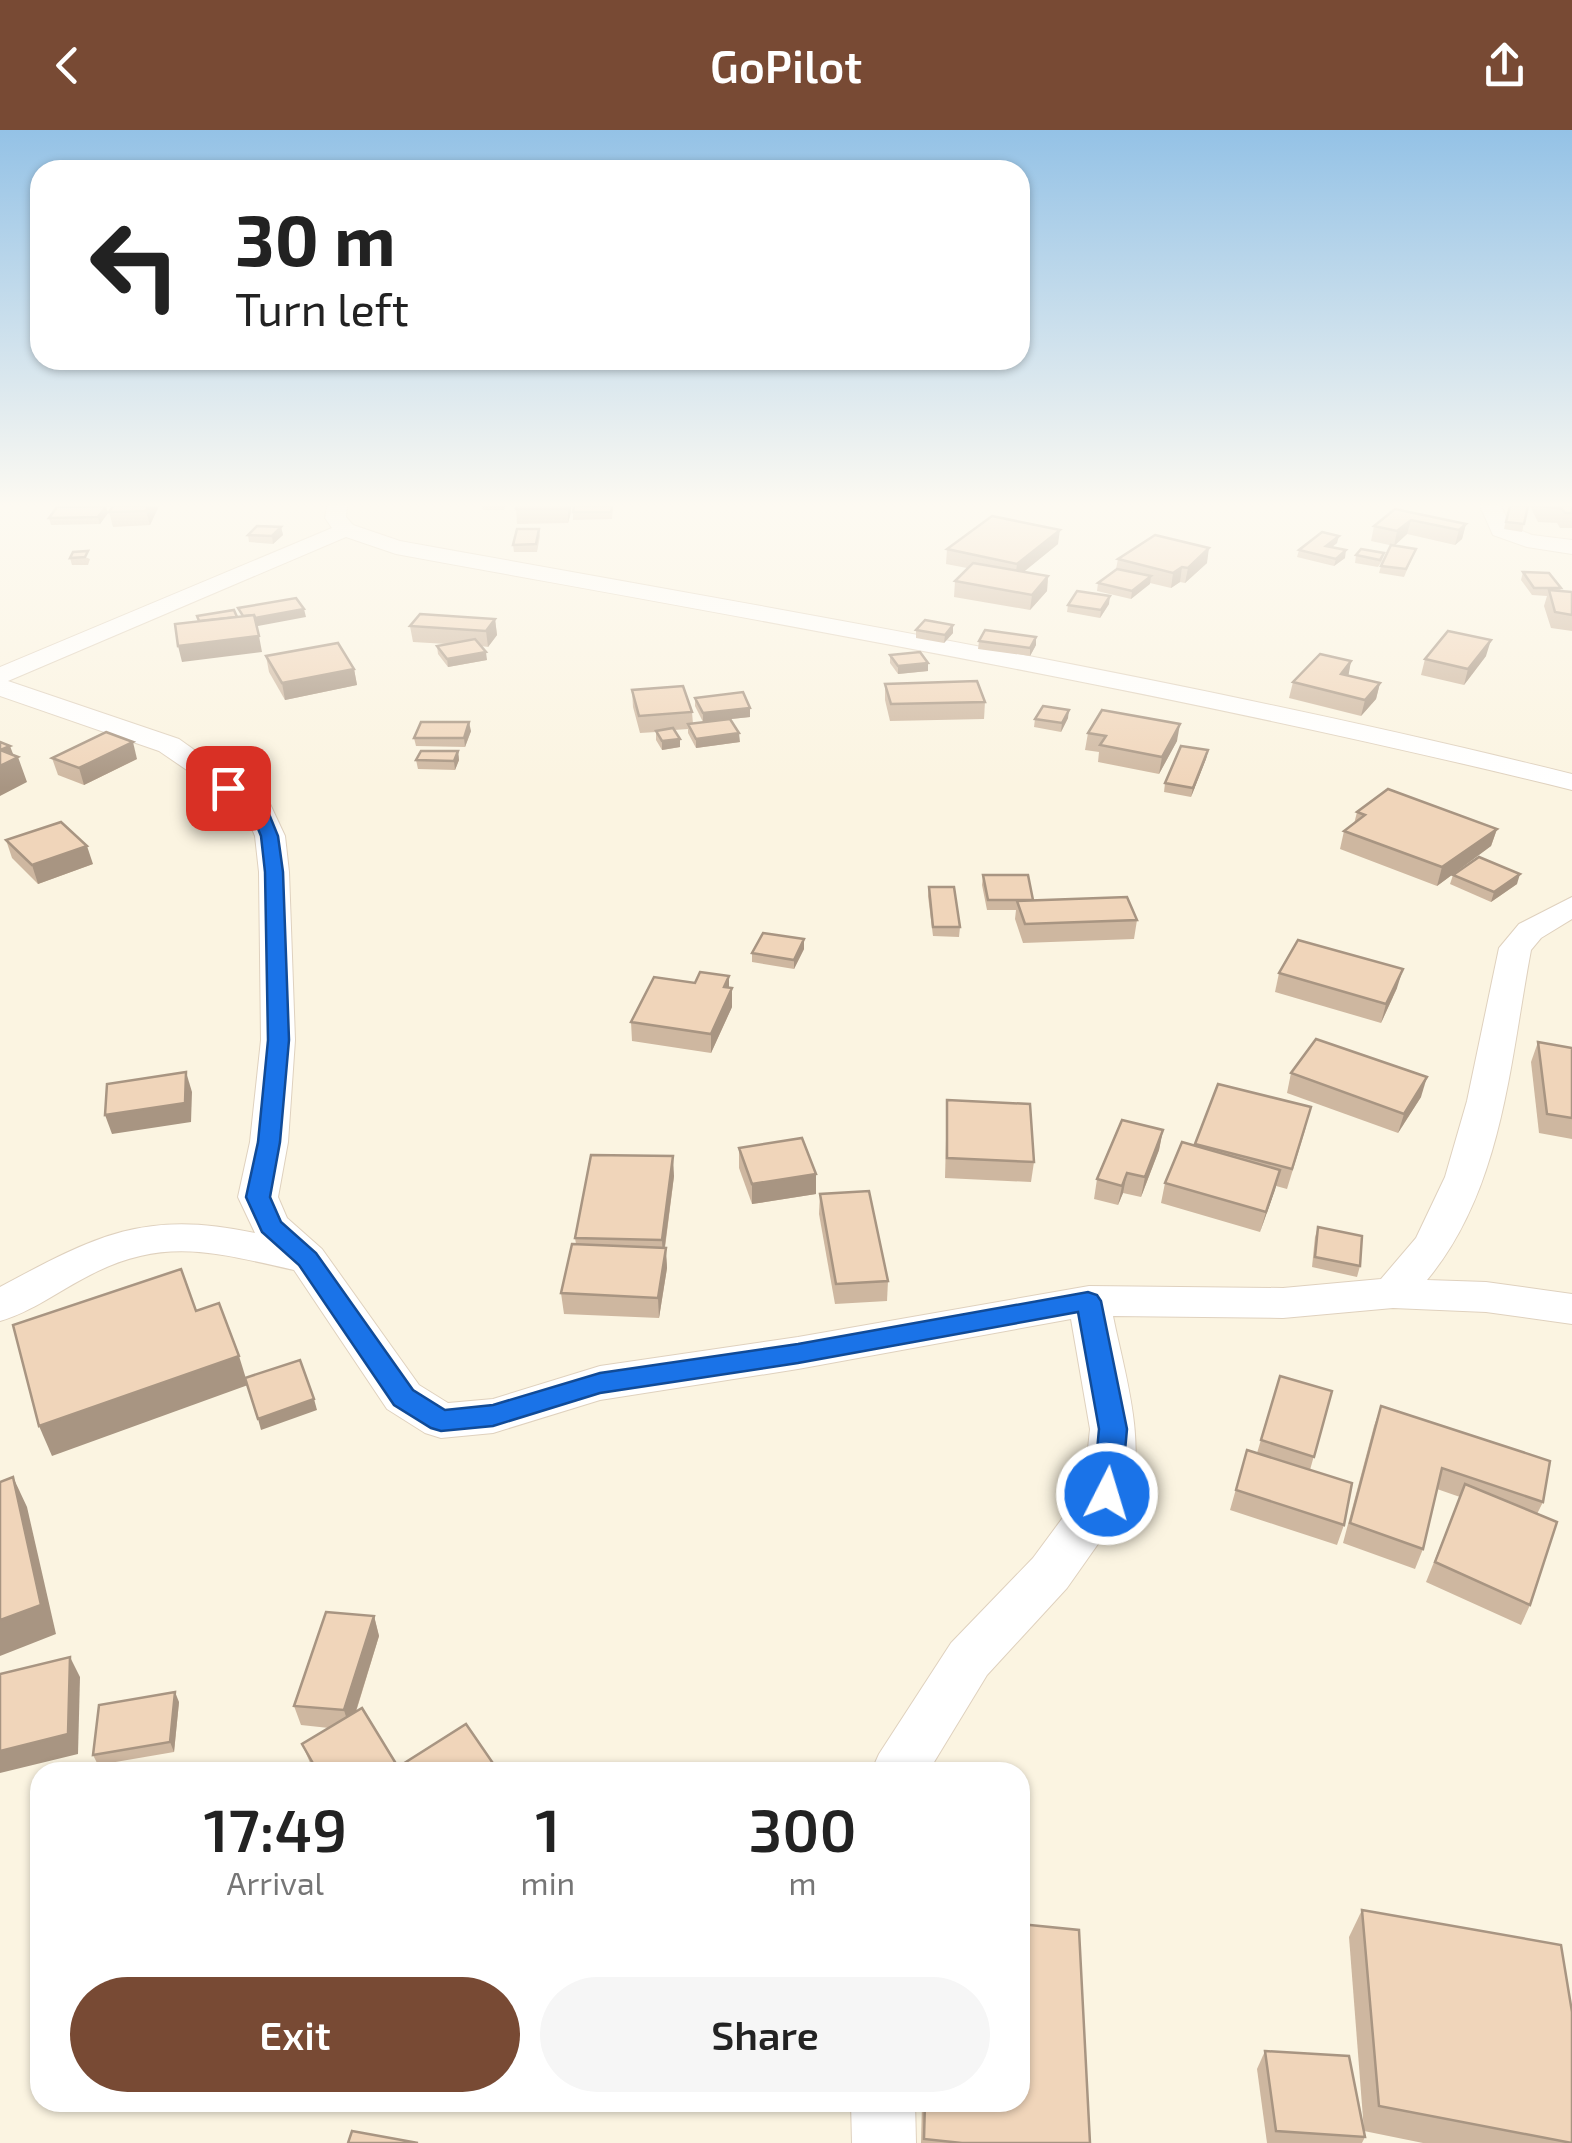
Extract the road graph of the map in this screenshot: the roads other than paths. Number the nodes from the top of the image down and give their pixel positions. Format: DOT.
graph roads {
  1 [pos="164,600"];
  2 [pos="687,600"];
  3 [pos="0,676"];
  4 [pos="0,687"];
  5 [pos="1572,782"];
  6 [pos="1572,906"];
  7 [pos="308,1259"];
  8 [pos="1392,1293"];
  9 [pos="1088,1301"];
  10 [pos="0,1306"];
  11 [pos="1572,1309"];
  12 [pos="904,1762"];
  13 [pos="883,2112"];
  14 [pos="884,2143"];
  1 -- 3 [label="street"];
  2 -- 5 [label="street"];
  4 -- 7 [label="street"];
  6 -- 8 [label="street"];
  7 -- 9 [label="street"];
  7 -- 10 [label="street"];
  8 -- 9 [label="street"];
  8 -- 11 [label="street"];
  9 -- 12 [label="street"];
  13 -- 14 [label="street"];
}
